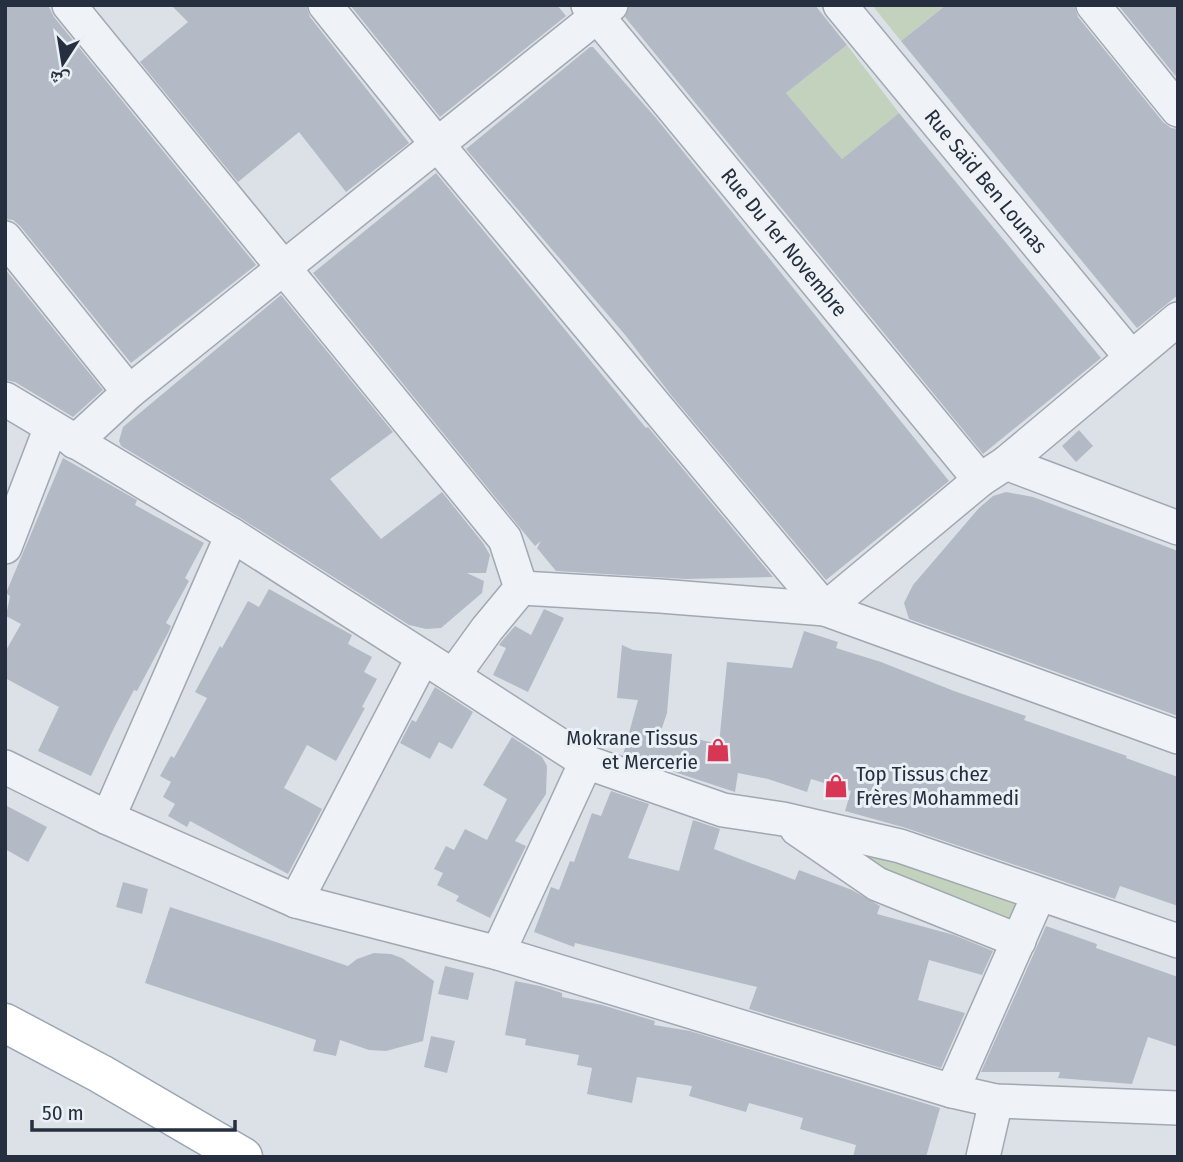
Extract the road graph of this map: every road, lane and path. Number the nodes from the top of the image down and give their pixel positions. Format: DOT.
graph roads {
  1 [pos="69,5"];
  2 [pos="325,5"];
  3 [pos="840,5"];
  4 [pos="1093,5"];
  5 [pos="599,9"];
  6 [pos="1178,110"];
  7 [pos="437,144"];
  8 [pos="5,238"];
  9 [pos="282,269"];
  10 [pos="1178,318"];
  11 [pos="1131,357"];
  12 [pos="129,392"];
  13 [pos="5,399"];
  14 [pos="63,435"];
  15 [pos="993,472"];
  16 [pos="1178,528"];
  17 [pos="232,535"];
  18 [pos="5,547"];
  19 [pos="521,588"];
  20 [pos="825,609"];
  21 [pos="423,657"];
  22 [pos="453,676"];
  23 [pos="1178,737"];
  24 [pos="586,762"];
  25 [pos="5,767"];
  26 [pos="108,818"];
  27 [pos="783,819"];
  28 [pos="1039,894"];
  29 [pos="296,901"];
  30 [pos="1019,941"];
  31 [pos="1178,941"];
  32 [pos="498,953"];
  33 [pos="5,1023"];
  34 [pos="951,1091"];
  35 [pos="996,1101"];
  36 [pos="1178,1108"];
  37 [pos="243,1157"];
  38 [pos="983,1157"];
  1 -- 9 [label="street"];
  2 -- 7 [label="street"];
  3 -- 11 [label="street, Rue Saïd Ben Lounas"];
  4 -- 6 [label="street"];
  5 -- 7 [label="street"];
  5 -- 15 [label="street, Rue Du 1er Novembre"];
  7 -- 9 [label="street"];
  7 -- 20 [label="street"];
  8 -- 12 [label="street"];
  9 -- 12 [label="street"];
  9 -- 19 [label="street"];
  10 -- 11 [label="street"];
  11 -- 15 [label="street"];
  12 -- 14 [label="street"];
  13 -- 14 [label="street"];
  14 -- 17 [label="street"];
  14 -- 18 [label="street"];
  15 -- 16 [label="street"];
  15 -- 20 [label="street"];
  17 -- 21 [label="street"];
  17 -- 26 [label="street"];
  19 -- 20 [label="street"];
  19 -- 22 [label="street"];
  20 -- 23 [label="street"];
  21 -- 22 [label="street"];
  21 -- 29 [label="street"];
  22 -- 24 [label="street"];
  24 -- 27 [label="street"];
  24 -- 32 [label="street"];
  25 -- 26 [label="street"];
  26 -- 29 [label="street"];
  27 -- 28 [label="street"];
  27 -- 30 [label="street"];
  28 -- 30 [label="street"];
  28 -- 31 [label="street"];
  29 -- 32 [label="street"];
  30 -- 34 [label="street"];
  32 -- 34 [label="street"];
  33 -- 37 [label="main road"];
  34 -- 35 [label="street"];
  35 -- 36 [label="street"];
  35 -- 38 [label="street"];
}
